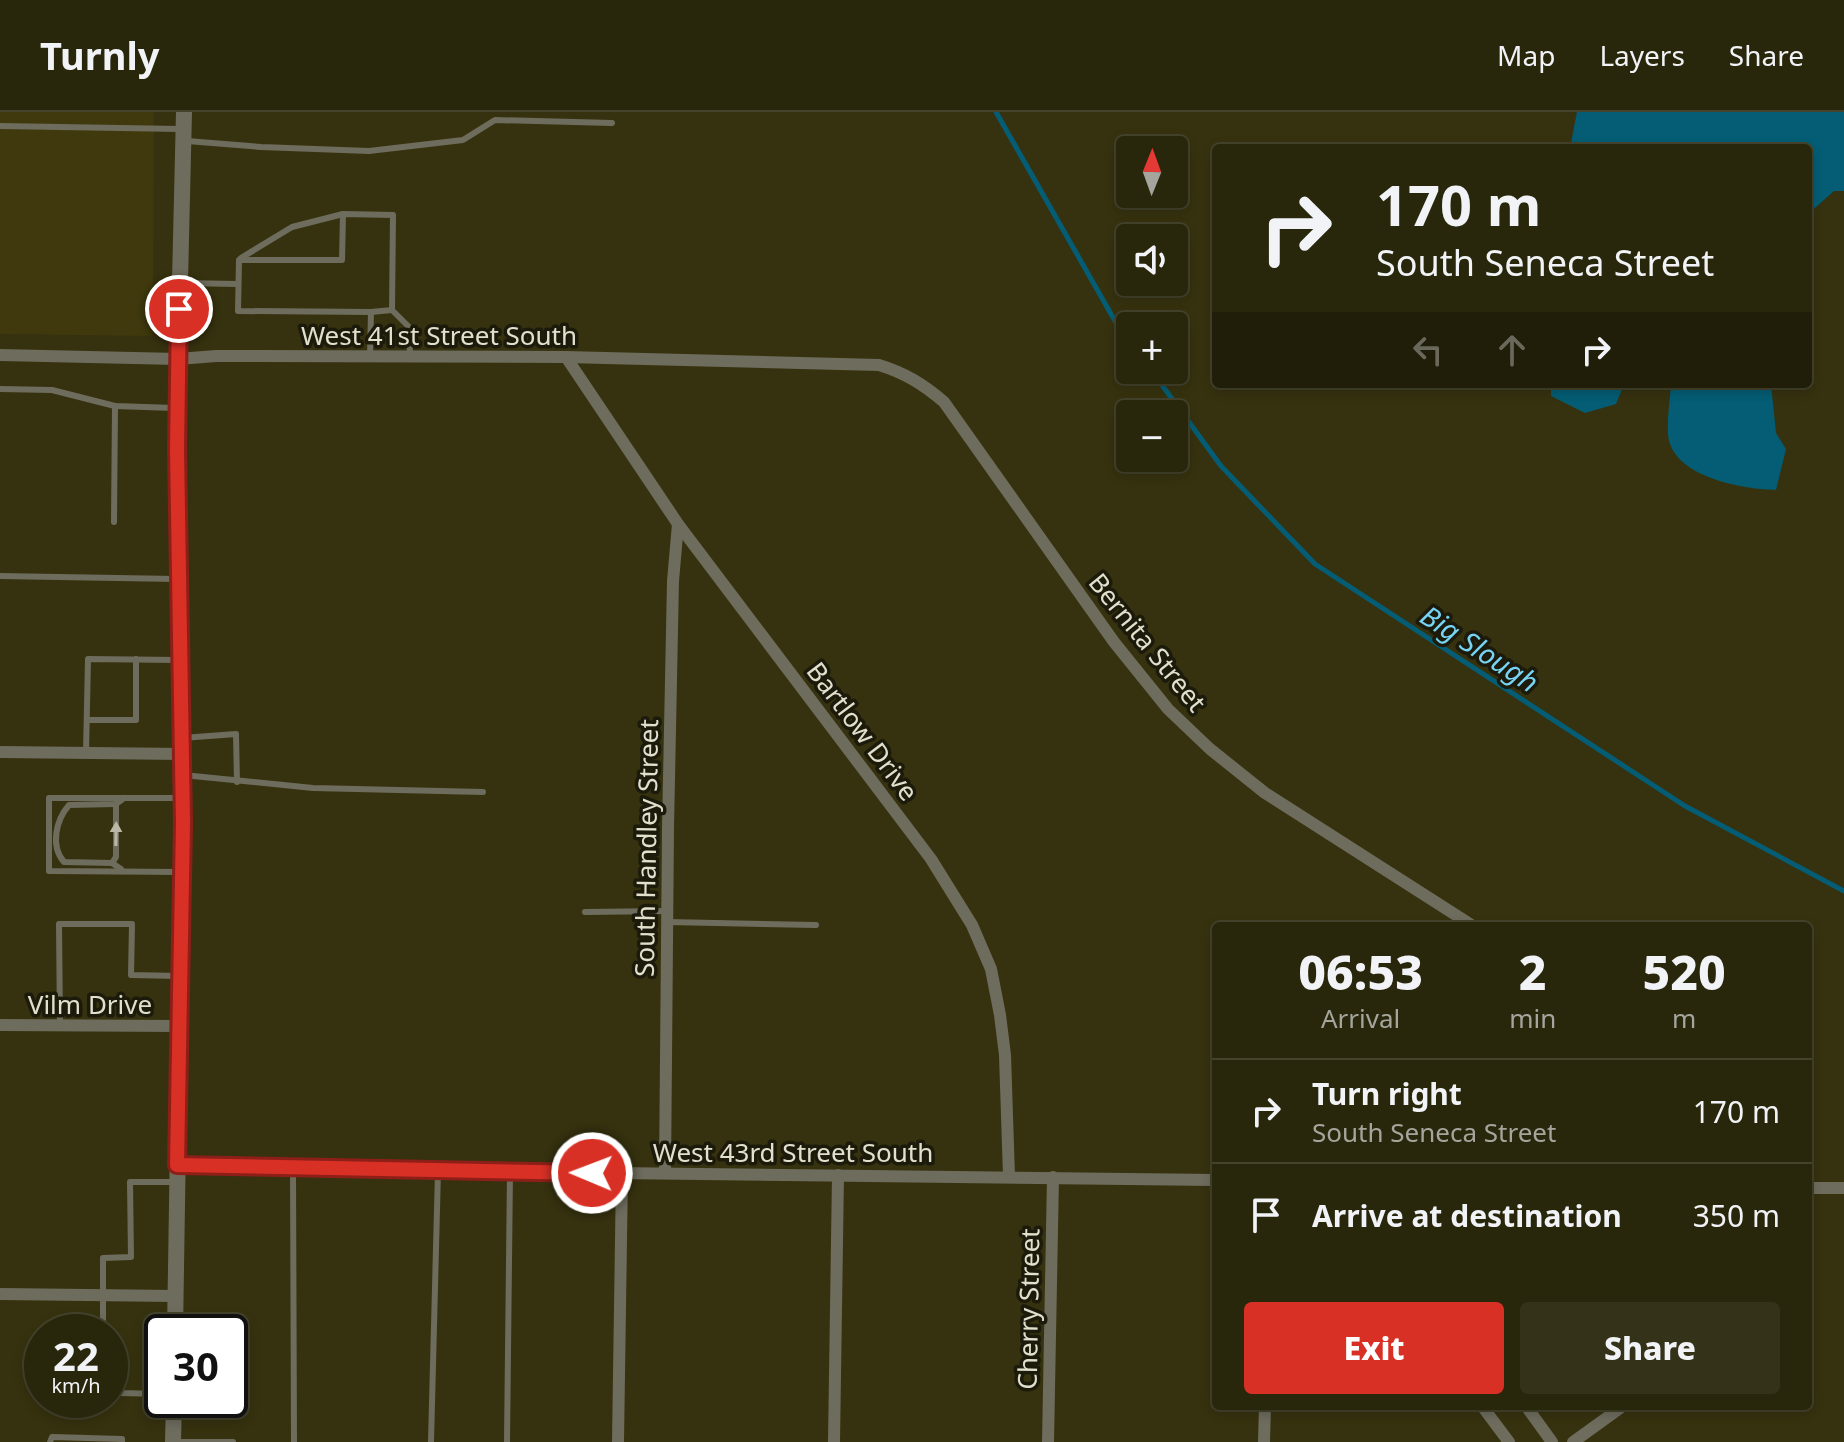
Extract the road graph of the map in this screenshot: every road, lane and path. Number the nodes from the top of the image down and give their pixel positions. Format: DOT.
graph roads {
  1 [pos="612,123"];
  2 [pos="0,126"];
  3 [pos="184,127"];
  4 [pos="343,214"];
  5 [pos="239,260"];
  6 [pos="180,283"];
  7 [pos="238,284"];
  8 [pos="392,310"];
  9 [pos="371,312"];
  10 [pos="0,355"];
  11 [pos="370,356"];
  12 [pos="410,357"];
  13 [pos="566,357"];
  14 [pos="178,359"];
  15 [pos="879,365"];
  16 [pos="0,389"];
  17 [pos="115,406"];
  18 [pos="177,408"];
  19 [pos="114,522"];
  20 [pos="678,524"];
  21 [pos="0,576"];
  22 [pos="180,579"];
  23 [pos="136,659"];
  24 [pos="181,660"];
  25 [pos="87,720"];
  26 [pos="183,746"];
  27 [pos="0,752"];
  28 [pos="86,753"];
  29 [pos="183,775"];
  30 [pos="237,782"];
  31 [pos="483,792"];
  32 [pos="124,798"];
  33 [pos="183,798"];
  34 [pos="116,804"];
  35 [pos="112,863"];
  36 [pos="124,871"];
  37 [pos="182,872"];
  38 [pos="585,912"];
  39 [pos="667,917"];
  40 [pos="1467,922"];
  41 [pos="816,925"];
  42 [pos="180,976"];
  43 [pos="0,1025"];
  44 [pos="60,1025"];
  45 [pos="179,1026"];
  46 [pos="293,1169"];
  47 [pos="438,1171"];
  48 [pos="510,1172"];
  49 [pos="177,1173"];
  50 [pos="622,1173"];
  51 [pos="665,1173"];
  52 [pos="838,1175"];
  53 [pos="1009,1176"];
  54 [pos="1053,1177"];
  55 [pos="1212,1180"];
  56 [pos="1812,1188"];
  57 [pos="1844,1188"];
  58 [pos="0,1294"];
  59 [pos="103,1295"];
  60 [pos="175,1296"];
  61 [pos="103,1314"];
  62 [pos="175,1314"];
  63 [pos="1265,1410"];
  64 [pos="1485,1410"];
  65 [pos="1529,1410"];
  66 [pos="1617,1410"];
  67 [pos="174,1418"];
  68 [pos="50,1442"];
  69 [pos="122,1442"];
  70 [pos="173,1442"];
  71 [pos="233,1442"];
  72 [pos="294,1442"];
  73 [pos="431,1442"];
  74 [pos="507,1442"];
  75 [pos="618,1442"];
  76 [pos="834,1442"];
  77 [pos="1048,1442"];
  78 [pos="1264,1442"];
  79 [pos="1509,1442"];
  80 [pos="1552,1442"];
  81 [pos="1573,1442"];
  1 -- 3 [label="lane"];
  2 -- 3 [label="lane"];
  3 -- 6 [label="street"];
  4 -- 5 [label="lane"];
  4 -- 5 [label="lane"];
  4 -- 8 [label="lane"];
  5 -- 7 [label="lane"];
  6 -- 7 [label="lane"];
  6 -- 14 [label="street"];
  7 -- 9 [label="lane"];
  8 -- 9 [label="lane"];
  8 -- 12 [label="lane"];
  9 -- 11 [label="lane"];
  10 -- 14 [label="street, West 41st Street South"];
  11 -- 12 [label="street, West 41st Street South"];
  11 -- 14 [label="street, West 41st Street South"];
  12 -- 13 [label="street, West 41st Street South"];
  13 -- 15 [label="street, West 41st Street South"];
  13 -- 20 [label="street, Bartlow Drive"];
  14 -- 18 [label="street"];
  15 -- 40 [label="street, Bernita Street"];
  16 -- 17 [label="lane"];
  17 -- 18 [label="lane"];
  17 -- 19 [label="lane"];
  18 -- 22 [label="street"];
  20 -- 39 [label="street, South Handley Street"];
  20 -- 53 [label="street, Bartlow Drive"];
  21 -- 22 [label="lane"];
  22 -- 24 [label="street"];
  23 -- 24 [label="lane"];
  23 -- 25 [label="lane"];
  23 -- 25 [label="lane"];
  24 -- 26 [label="street"];
  25 -- 28 [label="lane"];
  26 -- 28 [label="street"];
  26 -- 29 [label="street"];
  26 -- 30 [label="lane"];
  27 -- 28 [label="street"];
  29 -- 30 [label="lane"];
  29 -- 33 [label="street"];
  30 -- 31 [label="lane"];
  32 -- 33 [label="lane"];
  32 -- 34 [label="lane"];
  32 -- 36 [label="lane"];
  33 -- 37 [label="street"];
  35 -- 34 [label="lane, one-way"];
  34 -- 35 [label="lane"];
  35 -- 36 [label="lane"];
  36 -- 37 [label="lane"];
  37 -- 42 [label="street"];
  38 -- 39 [label="lane"];
  39 -- 41 [label="lane"];
  39 -- 51 [label="street, South Handley Street"];
  42 -- 44 [label="lane"];
  42 -- 45 [label="street"];
  43 -- 44 [label="street, Vilm Drive"];
  44 -- 45 [label="street, Vilm Drive"];
  45 -- 49 [label="street"];
  46 -- 47 [label="street, West 43rd Street South"];
  46 -- 49 [label="street, West 43rd Street South"];
  46 -- 72 [label="lane"];
  47 -- 48 [label="street, West 43rd Street South"];
  47 -- 73 [label="lane"];
  48 -- 50 [label="street, West 43rd Street South"];
  48 -- 74 [label="lane"];
  49 -- 59 [label="lane"];
  49 -- 60 [label="street"];
  50 -- 51 [label="street, West 43rd Street South"];
  50 -- 75 [label="street"];
  51 -- 52 [label="street, West 43rd Street South"];
  52 -- 53 [label="street, West 43rd Street South"];
  52 -- 76 [label="street"];
  53 -- 54 [label="street, West 43rd Street South"];
  54 -- 55 [label="street, West 43rd Street South"];
  54 -- 77 [label="street, Cherry Street"];
  56 -- 57 [label="street"];
  58 -- 59 [label="street"];
  59 -- 60 [label="street"];
  59 -- 61 [label="lane"];
  60 -- 62 [label="street"];
  63 -- 78 [label="street"];
  64 -- 79 [label="street"];
  65 -- 80 [label="street"];
  66 -- 81 [label="street"];
  67 -- 70 [label="street"];
  68 -- 69 [label="lane"];
  70 -- 71 [label="lane"];
}
